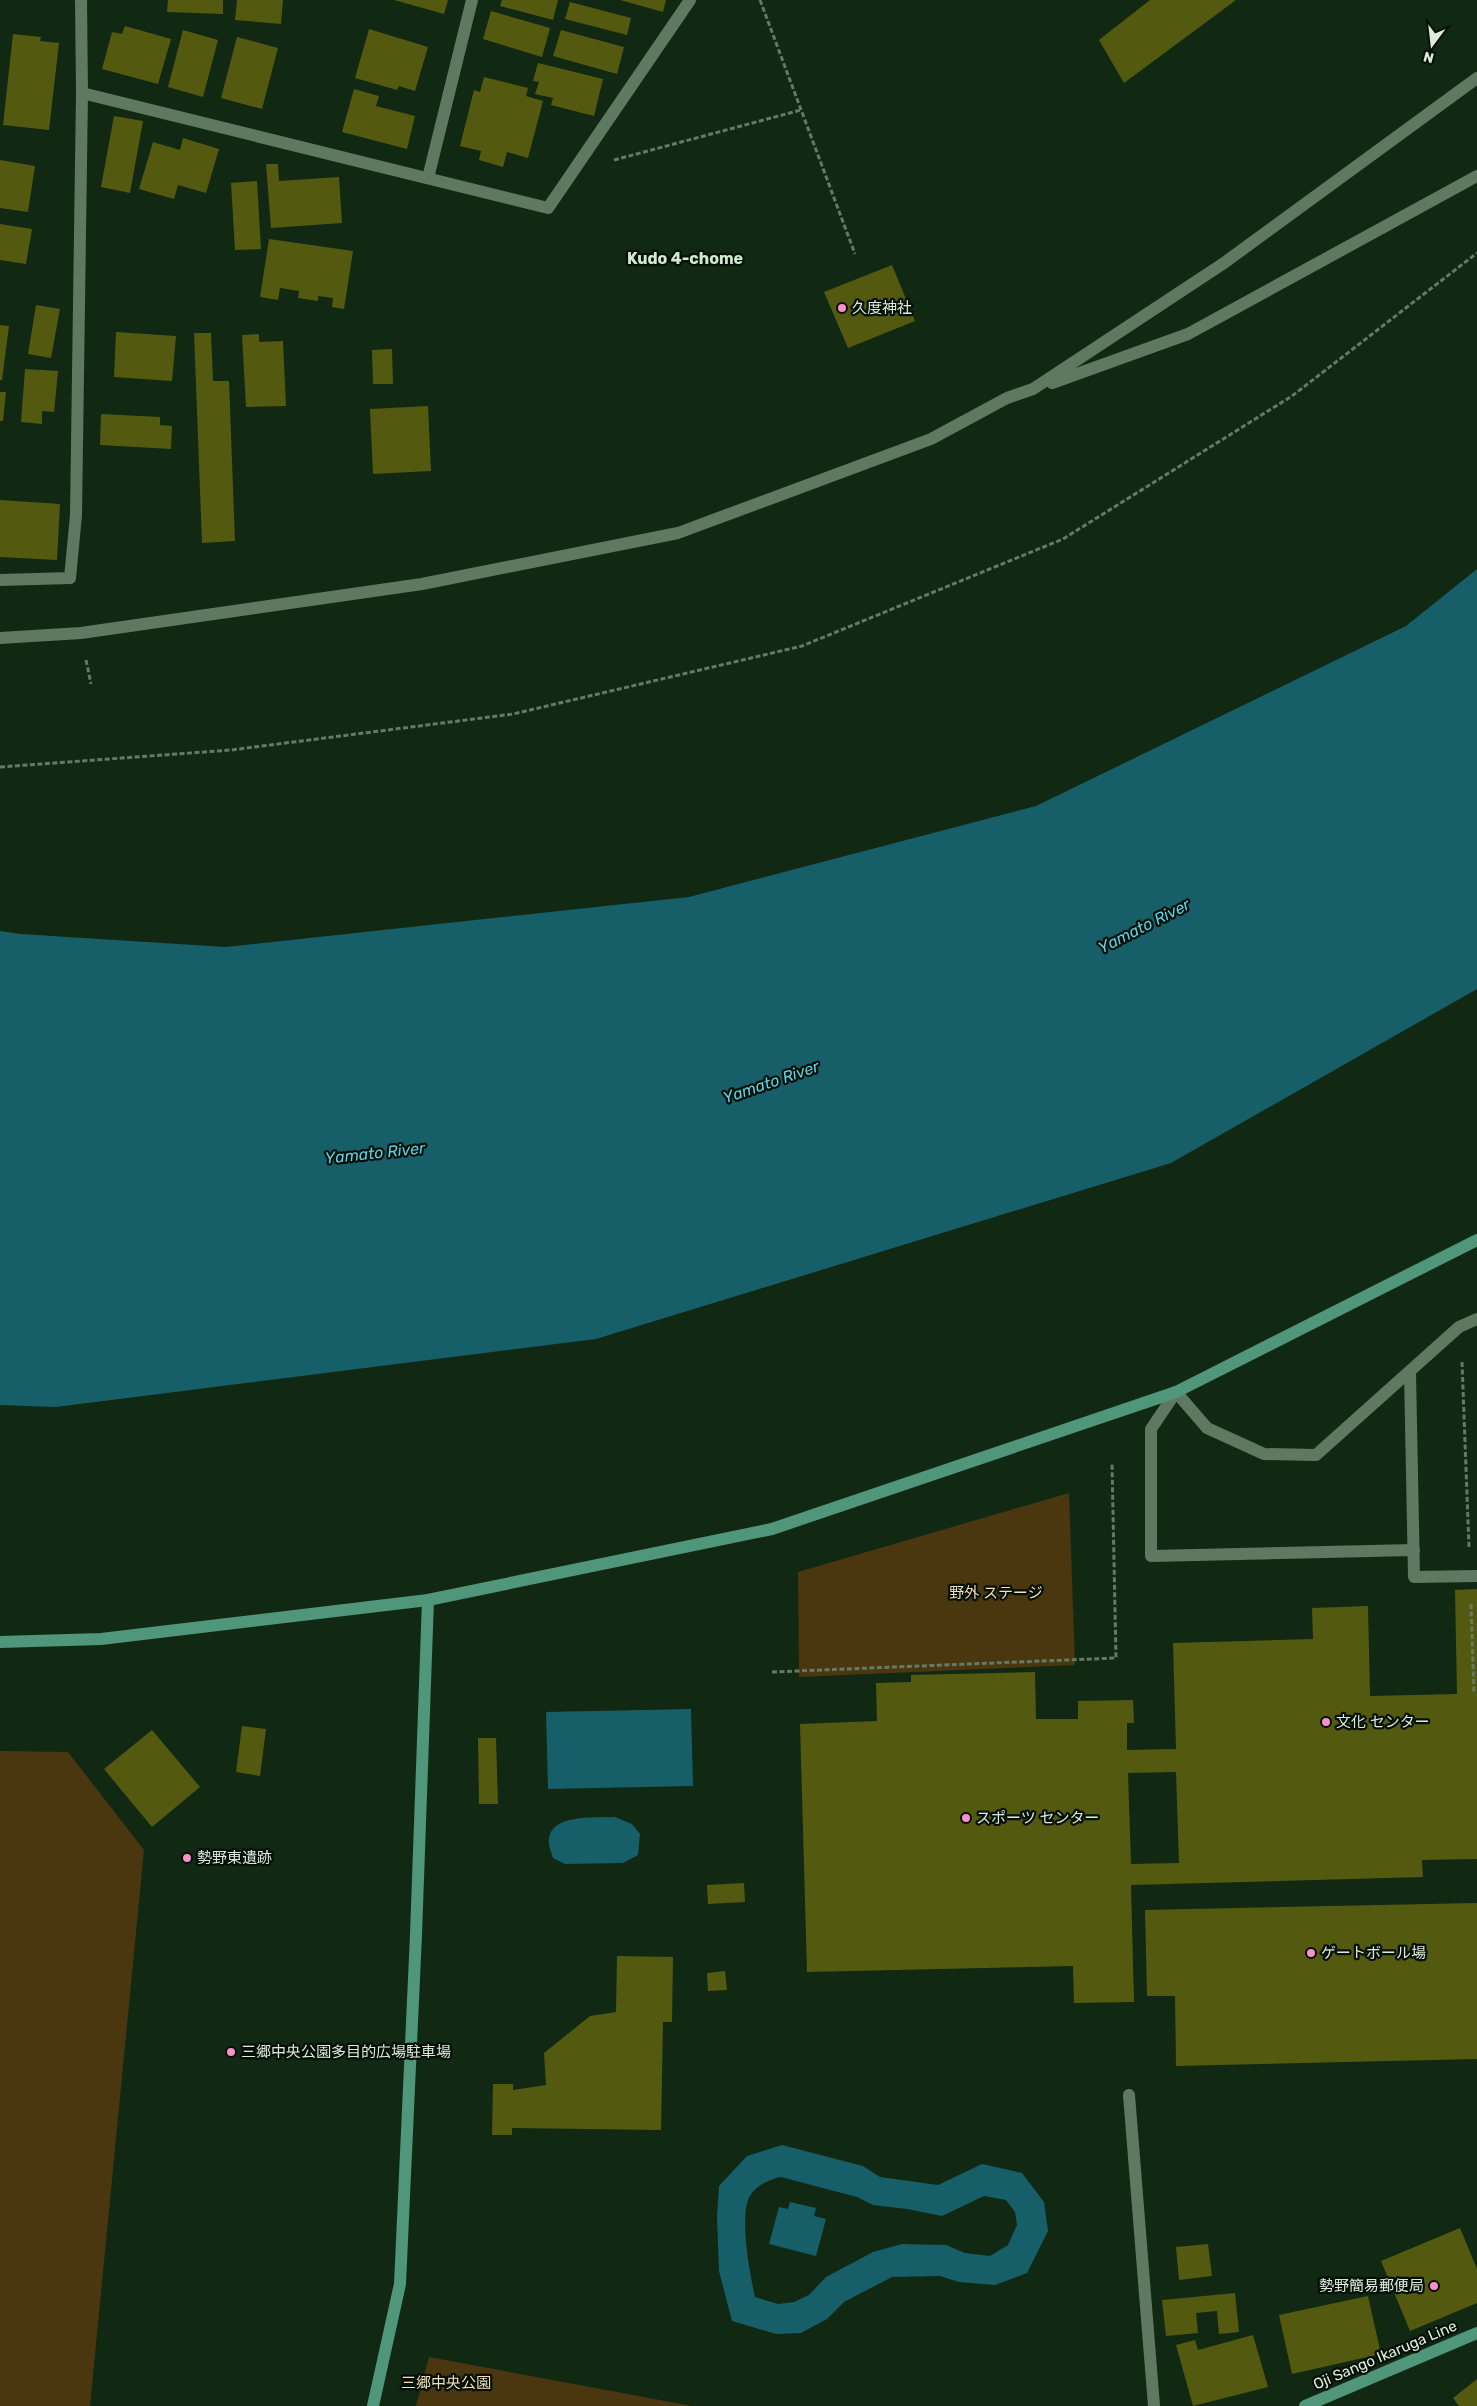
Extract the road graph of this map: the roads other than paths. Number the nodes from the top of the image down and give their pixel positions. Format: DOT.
graph roads {
  1 [pos="80,0"];
  2 [pos="472,0"];
  3 [pos="690,0"];
  4 [pos="1477,78"];
  5 [pos="82,93"];
  6 [pos="1477,176"];
  7 [pos="428,178"];
  8 [pos="1033,389"];
  9 [pos="0,580"];
  10 [pos="0,638"];
  11 [pos="1477,1240"];
  12 [pos="1477,1319"];
  13 [pos="1410,1372"];
  14 [pos="1176,1392"];
  15 [pos="1414,1550"];
  16 [pos="1474,1576"];
  17 [pos="428,1600"];
  18 [pos="0,1642"];
  19 [pos="1129,2095"];
  20 [pos="1477,2334"];
  21 [pos="373,2406"];
  22 [pos="1154,2406"];
  23 [pos="1305,2406"];
  1 -- 5 [label="street"];
  2 -- 7 [label="street"];
  3 -- 7 [label="street"];
  4 -- 8 [label="street"];
  5 -- 7 [label="street"];
  5 -- 9 [label="street"];
  6 -- 8 [label="street"];
  8 -- 10 [label="street"];
  11 -- 14 [label="street"];
  12 -- 13 [label="street"];
  13 -- 14 [label="street"];
  13 -- 15 [label="street"];
  14 -- 15 [label="street"];
  14 -- 17 [label="street"];
  15 -- 16 [label="street"];
  17 -- 18 [label="street"];
  17 -- 21 [label="street"];
  19 -- 22 [label="street"];
  20 -- 23 [label="street, Oji Sango Ikaruga Line"];
}
